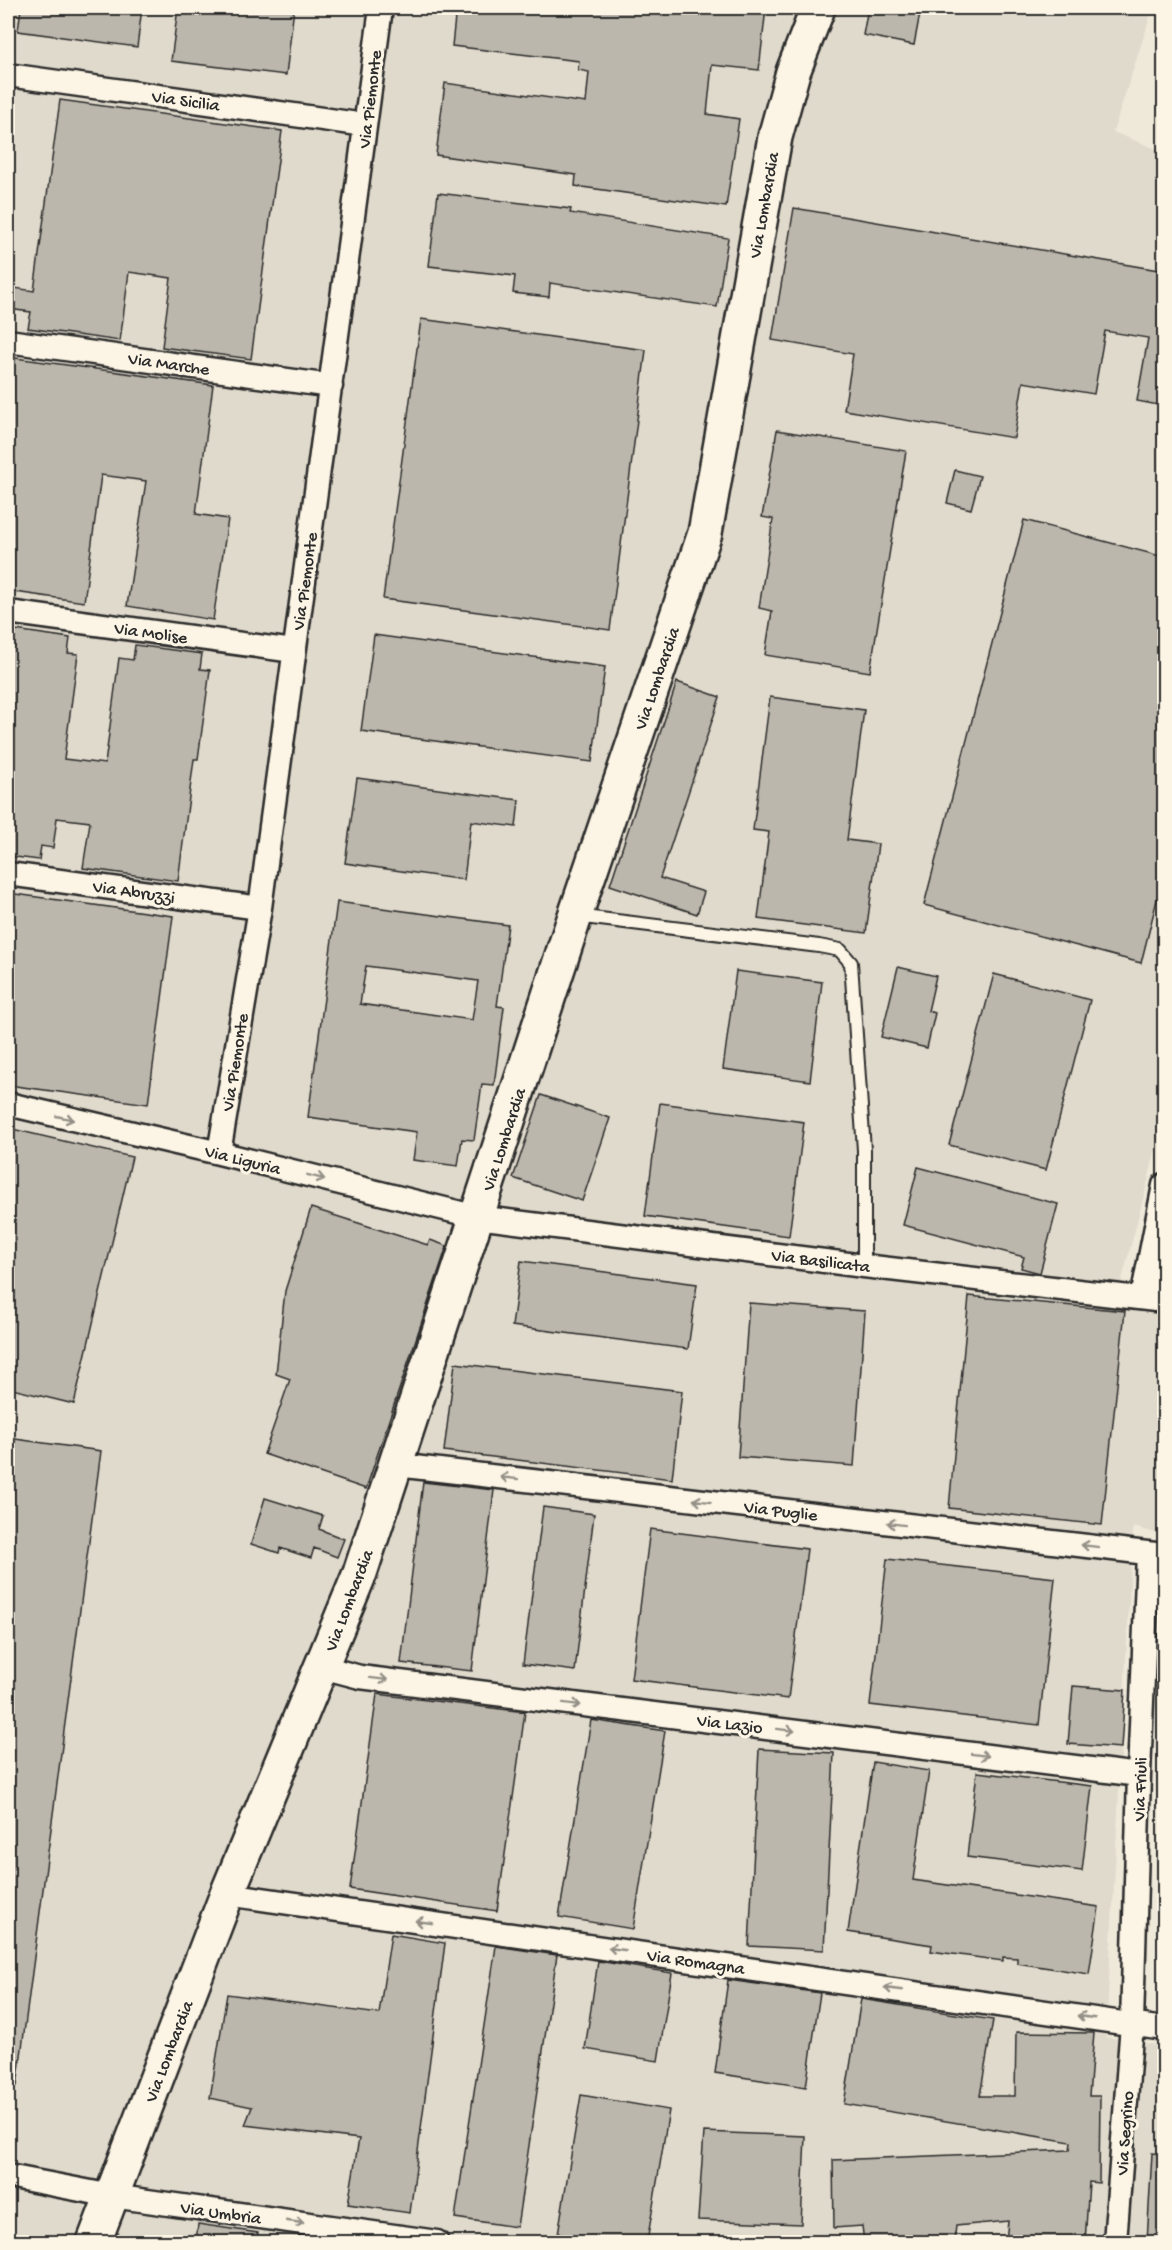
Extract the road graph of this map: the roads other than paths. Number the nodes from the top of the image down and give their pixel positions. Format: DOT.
graph roads {
  1 [pos="381,8"];
  2 [pos="818,8"];
  3 [pos="8,75"];
  4 [pos="365,125"];
  5 [pos="8,341"];
  6 [pos="331,386"];
  7 [pos="8,612"];
  8 [pos="294,651"];
  9 [pos="8,874"];
  10 [pos="260,908"];
  11 [pos="575,916"];
  12 [pos="8,1104"];
  13 [pos="219,1153"];
  14 [pos="1164,1185"];
  15 [pos="477,1217"];
  16 [pos="864,1266"];
  17 [pos="1153,1300"];
  18 [pos="397,1465"];
  19 [pos="1156,1554"];
  20 [pos="322,1666"];
  21 [pos="1139,1775"];
  22 [pos="227,1894"];
  23 [pos="1132,2024"];
  24 [pos="1164,2029"];
  25 [pos="8,2176"];
  26 [pos="112,2196"];
  27 [pos="94,2242"];
  28 [pos="437,2242"];
  29 [pos="1115,2242"];
  1 -- 4 [label="street, Via Piemonte"];
  2 -- 11 [label="street, Via Lombardia"];
  3 -- 4 [label="street, Via Sicilia"];
  4 -- 6 [label="street, Via Piemonte"];
  5 -- 6 [label="street, Via Marche"];
  6 -- 8 [label="street, Via Piemonte"];
  7 -- 8 [label="street, Via Molise"];
  8 -- 10 [label="street, Via Piemonte"];
  9 -- 10 [label="street, Via Abruzzi"];
  10 -- 13 [label="street, Via Piemonte"];
  11 -- 15 [label="street, Via Lombardia"];
  11 -- 16 [label="lane"];
  12 -- 13 [label="street, Via Liguria, one-way"];
  13 -- 15 [label="street, Via Liguria, one-way"];
  14 -- 17 [label="street"];
  15 -- 16 [label="street, Via Basilicata"];
  15 -- 18 [label="street, Via Lombardia"];
  16 -- 17 [label="street, Via Basilicata"];
  19 -- 18 [label="street, Via Puglie, one-way"];
  18 -- 20 [label="street, Via Lombardia"];
  19 -- 21 [label="street, Via Friuli"];
  20 -- 21 [label="street, Via Lazio, one-way"];
  20 -- 22 [label="street, Via Lombardia"];
  21 -- 23 [label="street, Via Friuli"];
  23 -- 22 [label="street, Via Romagna, one-way"];
  22 -- 26 [label="street, Via Lombardia"];
  23 -- 24 [label="street, Via Romagna"];
  23 -- 29 [label="street, Via Segrino"];
  25 -- 26 [label="street, Via Umbria"];
  26 -- 27 [label="street, Via Lombardia"];
  26 -- 28 [label="street, Via Umbria, one-way"];
}
